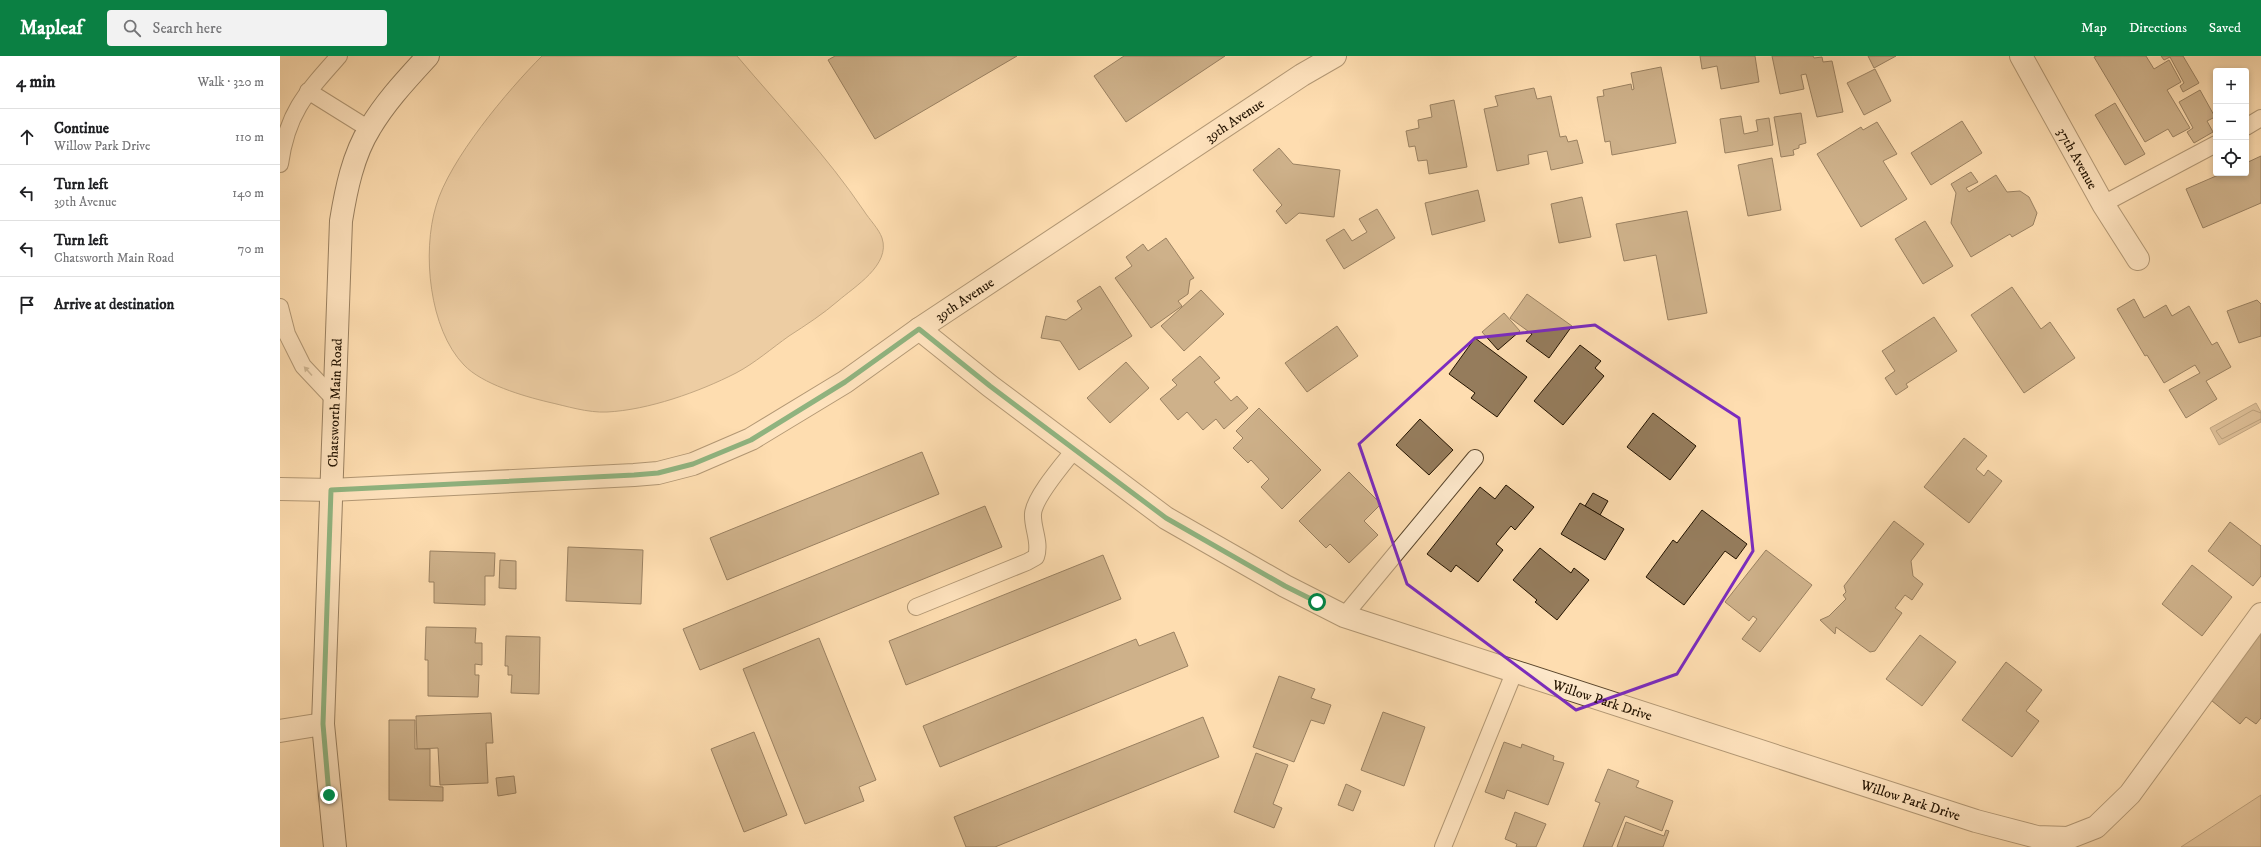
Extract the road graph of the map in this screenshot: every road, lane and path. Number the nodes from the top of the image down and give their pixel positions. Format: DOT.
graph roads {
  1 [pos="339,56"];
  2 [pos="428,56"];
  3 [pos="1335,56"];
  4 [pos="2021,56"];
  5 [pos="308,91"];
  6 [pos="2261,118"];
  7 [pos="2249,125"];
  8 [pos="370,129"];
  9 [pos="2213,146"];
  10 [pos="280,164"];
  11 [pos="2103,204"];
  12 [pos="2138,259"];
  13 [pos="280,307"];
  14 [pos="919,329"];
  15 [pos="334,400"];
  16 [pos="1075,449"];
  17 [pos="1474,458"];
  18 [pos="280,489"];
  19 [pos="331,490"];
  20 [pos="916,607"];
  21 [pos="2261,614"];
  22 [pos="1344,616"];
  23 [pos="1514,673"];
  24 [pos="323,724"];
  25 [pos="280,731"];
  26 [pos="335,847"];
  27 [pos="1443,847"];
  1 -- 5 [label="lane"];
  2 -- 8 [label="street, Chatsworth Main Road"];
  3 -- 14 [label="street, 39th Avenue"];
  4 -- 11 [label="street, 37th Avenue"];
  5 -- 8 [label="lane"];
  5 -- 10 [label="lane"];
  6 -- 7 [label="lane"];
  8 -- 15 [label="street, Chatsworth Main Road"];
  9 -- 11 [label="lane"];
  11 -- 12 [label="street, 37th Avenue"];
  15 -- 13 [label="lane, one-way"];
  14 -- 16 [label="street, Willow Park Drive"];
  14 -- 19 [label="street, 39th Avenue"];
  15 -- 19 [label="street, Chatsworth Main Road"];
  16 -- 20 [label="lane"];
  16 -- 22 [label="street, Willow Park Drive"];
  17 -- 22 [label="lane"];
  18 -- 19 [label="street, 39th Avenue"];
  19 -- 24 [label="street, Chatsworth Main Road"];
  21 -- 23 [label="street, Willow Park Drive"];
  22 -- 23 [label="street, Willow Park Drive"];
  23 -- 27 [label="lane"];
  24 -- 25 [label="street"];
  24 -- 26 [label="street, Chatsworth Main Road"];
}
